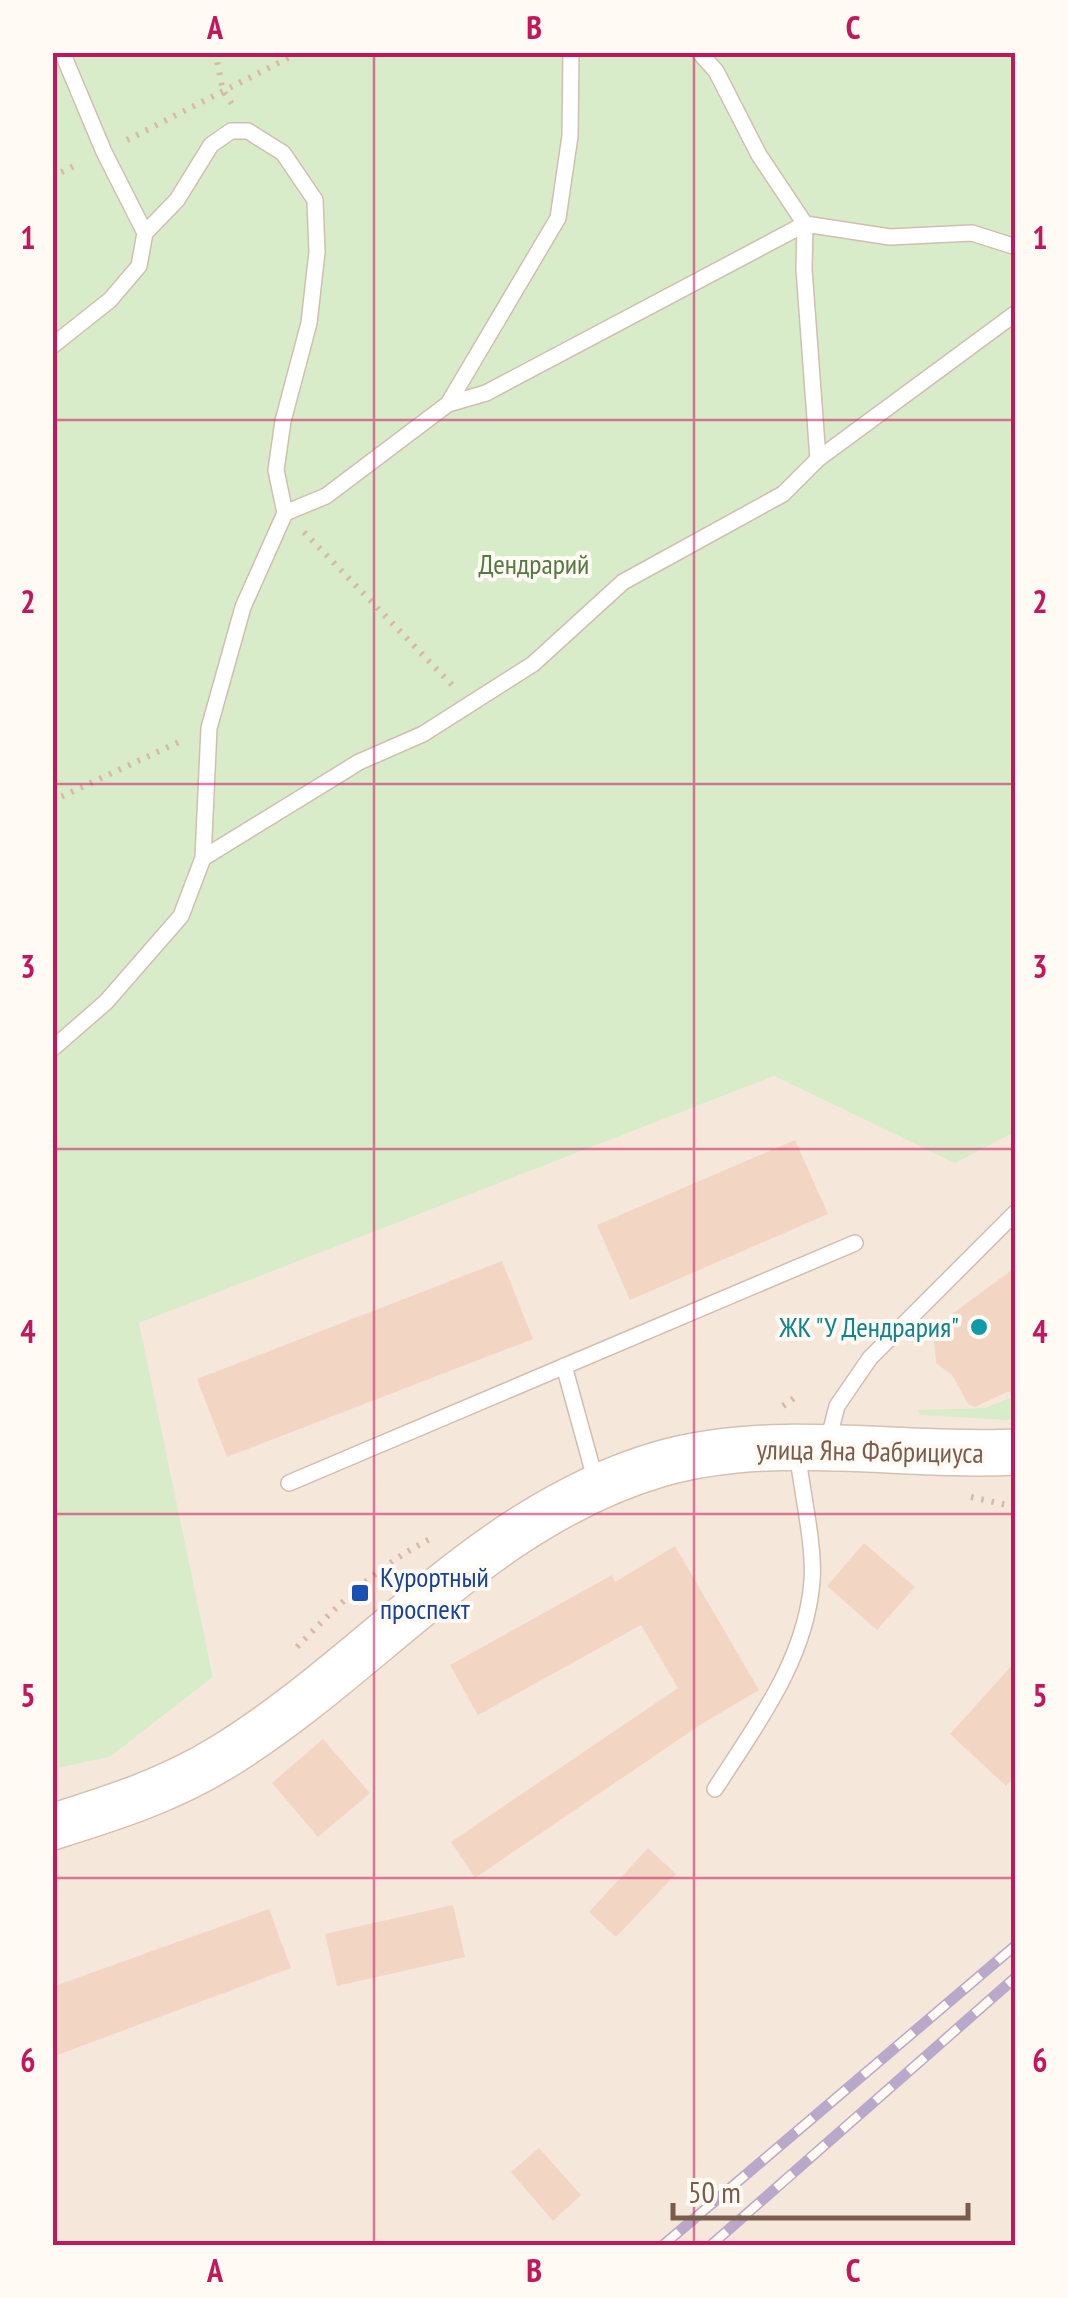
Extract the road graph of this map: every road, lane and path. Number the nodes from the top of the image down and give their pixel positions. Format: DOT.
graph roads {
  1 [pos="62,52"];
  2 [pos="215,52"];
  3 [pos="300,52"];
  4 [pos="571,52"];
  5 [pos="699,52"];
  6 [pos="223,91"];
  7 [pos="248,131"];
  8 [pos="104,152"];
  9 [pos="52,176"];
  10 [pos="805,224"];
  11 [pos="144,232"];
  12 [pos="1016,247"];
  13 [pos="1016,313"];
  14 [pos="52,346"];
  15 [pos="448,404"];
  16 [pos="818,459"];
  17 [pos="285,514"];
  18 [pos="469,703"];
  19 [pos="209,728"];
  20 [pos="52,802"];
  21 [pos="202,858"];
  22 [pos="52,1049"];
  23 [pos="1016,1212"];
  24 [pos="856,1244"];
  25 [pos="564,1366"];
  26 [pos="811,1447"];
  27 [pos="1016,1452"];
  28 [pos="288,1483"];
  29 [pos="597,1486"];
  30 [pos="715,1789"];
  31 [pos="52,1827"];
  1 -- 8 [label="lane"];
  2 -- 6 [label="path"];
  3 -- 6 [label="path"];
  4 -- 15 [label="lane"];
  5 -- 10 [label="lane"];
  6 -- 7 [label="path"];
  6 -- 8 [label="path"];
  7 -- 11 [label="lane"];
  7 -- 17 [label="lane"];
  8 -- 9 [label="path"];
  8 -- 11 [label="lane"];
  10 -- 12 [label="lane"];
  10 -- 15 [label="lane"];
  10 -- 16 [label="lane"];
  11 -- 14 [label="lane"];
  13 -- 16 [label="lane"];
  15 -- 17 [label="lane"];
  16 -- 18 [label="lane"];
  17 -- 18 [label="path"];
  17 -- 19 [label="lane"];
  18 -- 21 [label="lane"];
  19 -- 20 [label="path"];
  19 -- 21 [label="lane"];
  21 -- 22 [label="lane"];
  23 -- 26 [label="lane"];
  24 -- 25 [label="lane"];
  25 -- 28 [label="lane"];
  25 -- 29 [label="lane"];
  26 -- 27 [label="main road, улица Яна Фабрициуса"];
  26 -- 29 [label="main road, улица Яна Фабрициуса"];
  26 -- 30 [label="lane"];
  29 -- 31 [label="main road, улица Яна Фабрициуса"];
}
